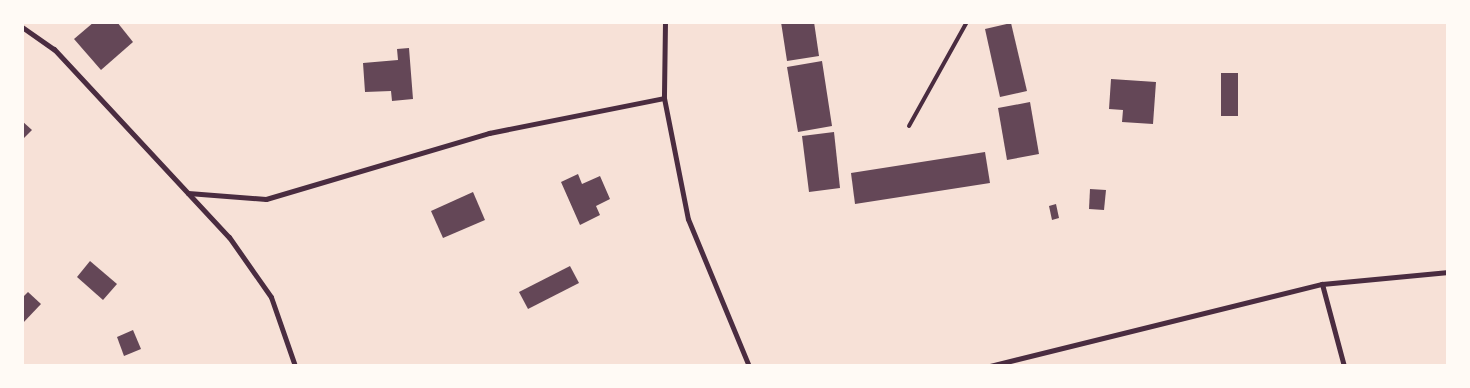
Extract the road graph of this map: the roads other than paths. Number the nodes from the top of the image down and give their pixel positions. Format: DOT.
graph roads {
  1 [pos="665,22"];
  2 [pos="967,22"];
  3 [pos="22,27"];
  4 [pos="664,98"];
  5 [pos="909,126"];
  6 [pos="188,193"];
  7 [pos="1448,272"];
  8 [pos="1322,284"];
  9 [pos="295,366"];
  10 [pos="749,366"];
  11 [pos="990,366"];
  12 [pos="1344,366"];
  1 -- 4 [label="street"];
  2 -- 5 [label="lane"];
  3 -- 6 [label="street"];
  4 -- 6 [label="street"];
  4 -- 10 [label="street"];
  6 -- 9 [label="street"];
  7 -- 8 [label="street"];
  8 -- 11 [label="street"];
  8 -- 12 [label="street"];
}
